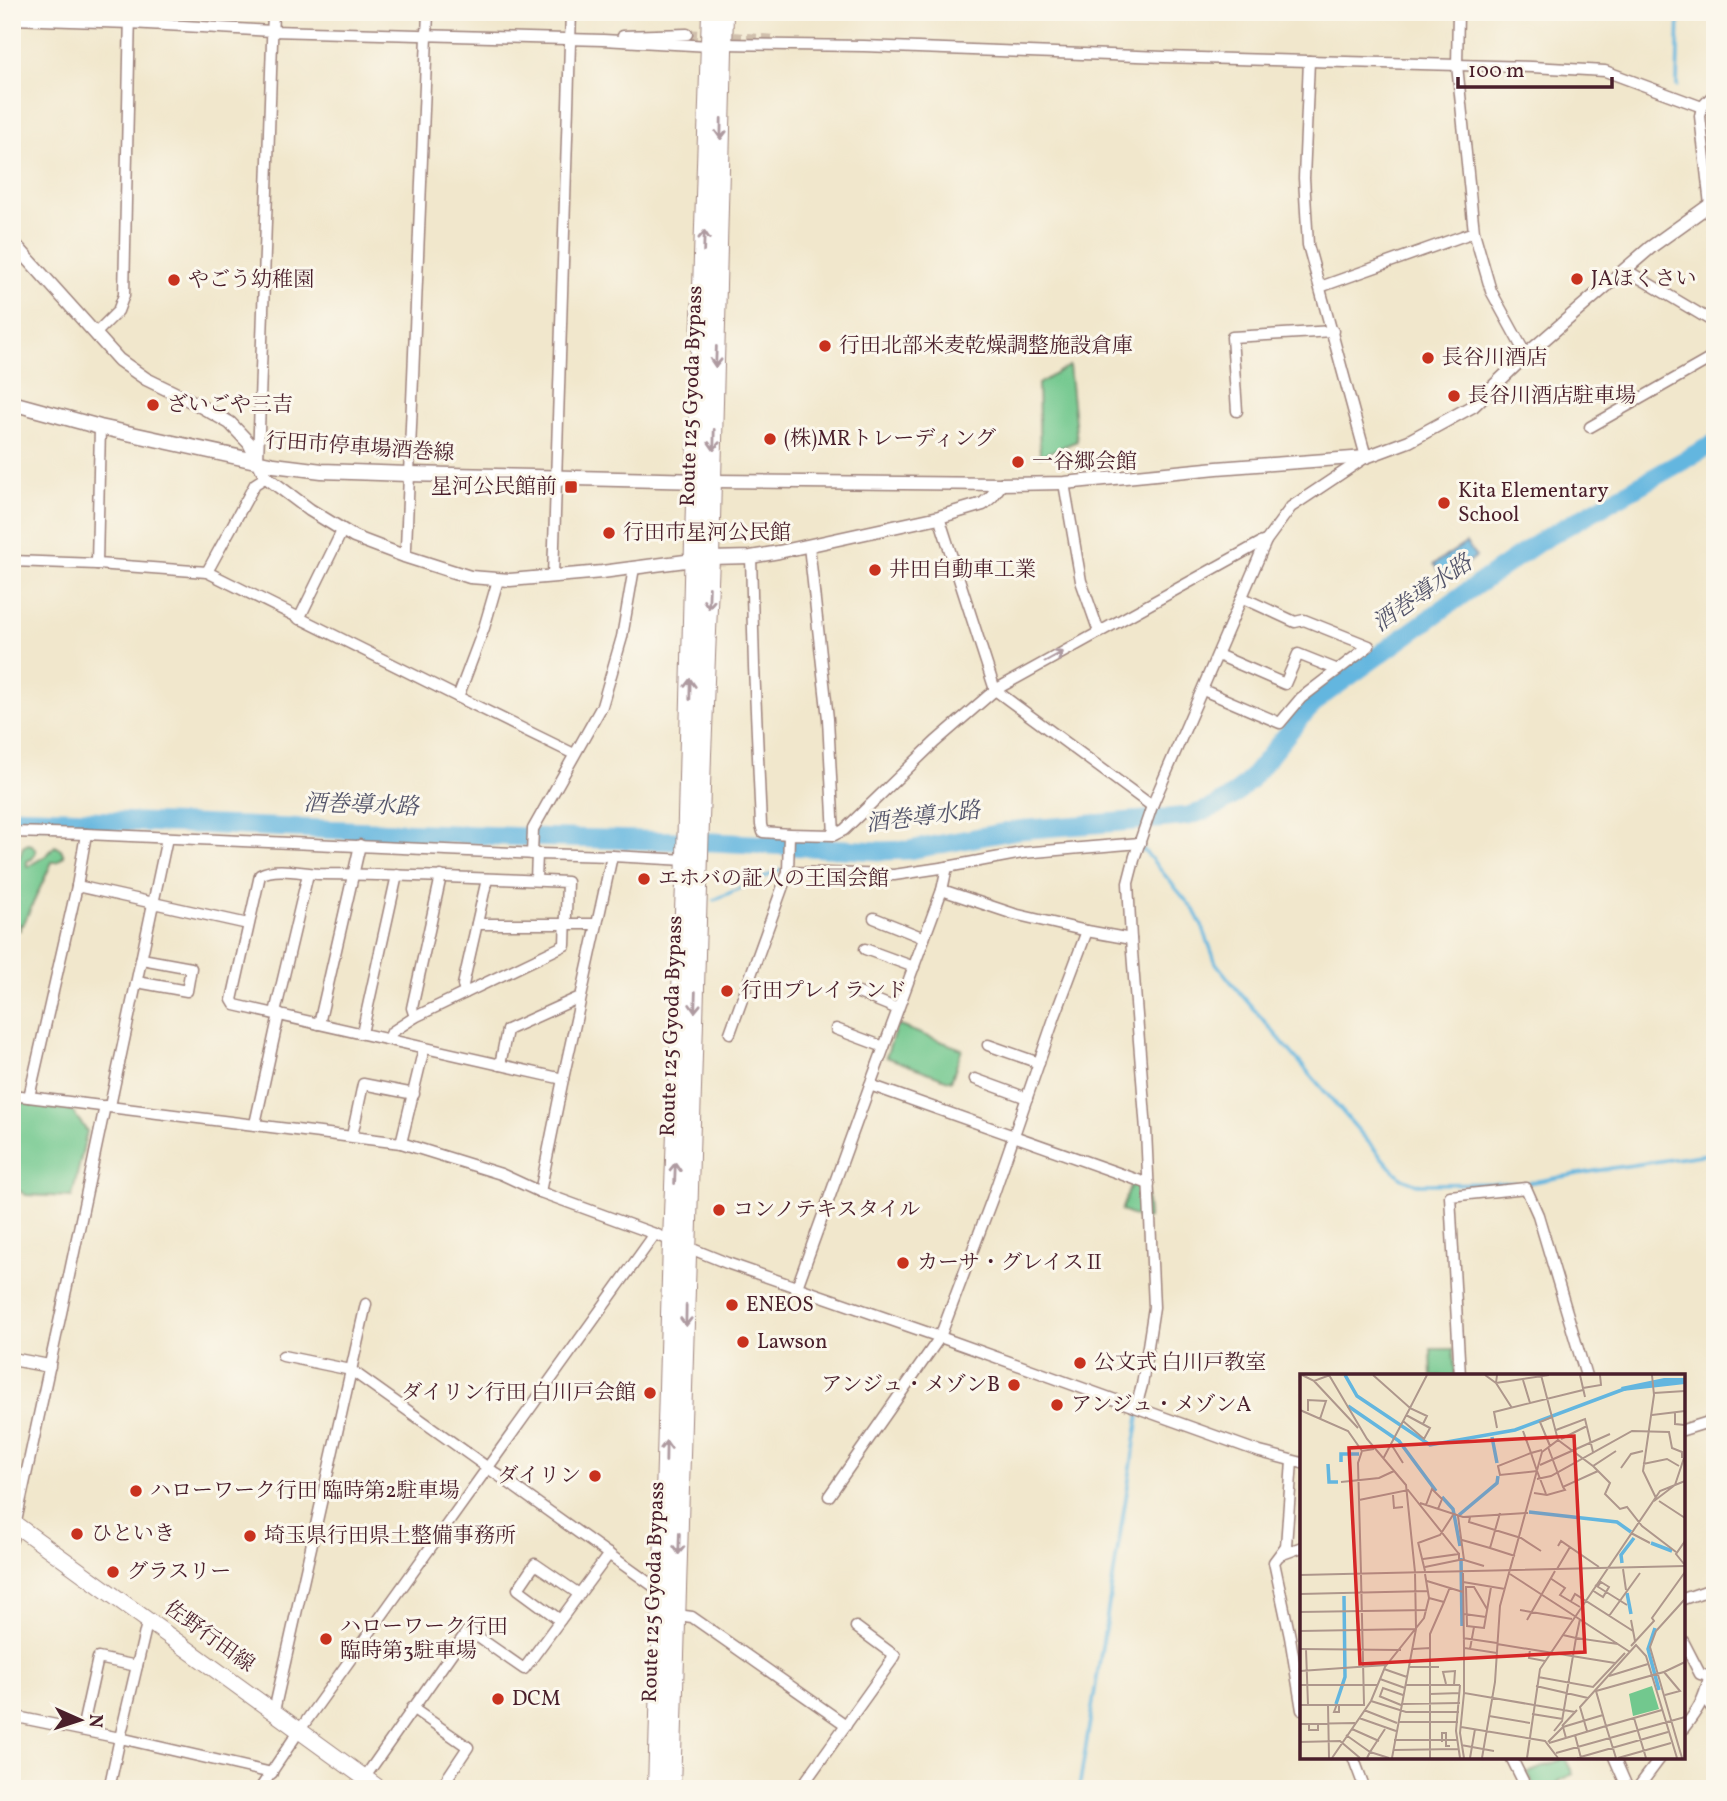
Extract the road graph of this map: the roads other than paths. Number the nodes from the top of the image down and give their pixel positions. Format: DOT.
graph roads {
  1 [pos="273,12"];
  2 [pos="428,12"];
  3 [pos="571,12"];
  4 [pos="711,12"];
  5 [pos="724,12"];
  6 [pos="1458,12"];
  7 [pos="130,18"];
  8 [pos="12,19"];
  9 [pos="272,31"];
  10 [pos="427,34"];
  11 [pos="687,34"];
  12 [pos="571,40"];
  13 [pos="603,40"];
  14 [pos="776,40"];
  15 [pos="717,45"];
  16 [pos="828,45"];
  17 [pos="1309,61"];
  18 [pos="1457,65"];
  19 [pos="1715,93"];
  20 [pos="1702,107"];
  21 [pos="1712,203"];
  22 [pos="1474,232"];
  23 [pos="12,241"];
  24 [pos="1626,270"];
  25 [pos="1320,287"];
  26 [pos="1715,323"];
  27 [pos="1333,331"];
  28 [pos="95,334"];
  29 [pos="1526,355"];
  30 [pos="1715,356"];
  31 [pos="12,403"];
  32 [pos="1237,411"];
  33 [pos="100,426"];
  34 [pos="1590,427"];
  35 [pos="1366,457"];
  36 [pos="258,463"];
  37 [pos="408,474"];
  38 [pos="266,477"];
  39 [pos="557,477"];
  40 [pos="704,481"];
  41 [pos="1064,483"];
  42 [pos="1001,484"];
  43 [pos="939,517"];
  44 [pos="342,531"];
  45 [pos="1266,541"];
  46 [pos="808,546"];
  47 [pos="404,556"];
  48 [pos="751,557"];
  49 [pos="702,559"];
  50 [pos="12,561"];
  51 [pos="97,564"];
  52 [pos="634,568"];
  53 [pos="208,572"];
  54 [pos="553,576"];
  55 [pos="498,580"];
  56 [pos="1242,598"];
  57 [pos="299,619"];
  58 [pos="1099,632"];
  59 [pos="1218,655"];
  60 [pos="1338,670"];
  61 [pos="995,690"];
  62 [pos="1203,690"];
  63 [pos="458,697"];
  64 [pos="574,754"];
  65 [pos="1151,808"];
  66 [pos="12,832"];
  67 [pos="86,834"];
  68 [pos="834,835"];
  69 [pos="789,837"];
  70 [pos="167,838"];
  71 [pos="1140,843"];
  72 [pos="360,845"];
  73 [pos="533,851"];
  74 [pos="612,856"];
  75 [pos="690,858"];
  76 [pos="947,867"];
  77 [pos="788,872"];
  78 [pos="308,873"];
  79 [pos="353,874"];
  80 [pos="397,875"];
  81 [pos="441,876"];
  82 [pos="486,879"];
  83 [pos="536,880"];
  84 [pos="76,886"];
  85 [pos="942,890"];
  86 [pos="154,903"];
  87 [pos="874,918"];
  88 [pos="567,923"];
  89 [pos="248,924"];
  90 [pos="477,924"];
  91 [pos="597,924"];
  92 [pos="1087,931"];
  93 [pos="924,937"];
  94 [pos="1131,939"];
  95 [pos="865,949"];
  96 [pos="142,959"];
  97 [pos="914,967"];
  98 [pos="137,982"];
  99 [pos="851,990"];
  100 [pos="465,993"];
  101 [pos="580,997"];
  102 [pos="898,1009"];
  103 [pos="277,1014"];
  104 [pos="415,1017"];
  105 [pos="319,1024"];
  106 [pos="836,1028"];
  107 [pos="362,1033"];
  108 [pos="730,1033"];
  109 [pos="389,1039"];
  110 [pos="988,1045"];
  111 [pos="884,1047"];
  112 [pos="424,1048"];
  113 [pos="1039,1063"];
  114 [pos="500,1065"];
  115 [pos="563,1079"];
  116 [pos="975,1079"];
  117 [pos="870,1085"];
  118 [pos="414,1094"];
  119 [pos="12,1095"];
  120 [pos="29,1097"];
  121 [pos="1027,1098"];
  122 [pos="107,1106"];
  123 [pos="255,1124"];
  124 [pos="352,1136"];
  125 [pos="1014,1137"];
  126 [pos="401,1143"];
  127 [pos="1149,1184"];
  128 [pos="540,1192"];
  129 [pos="672,1241"];
  130 [pos="797,1287"];
  131 [pos="366,1304"];
  132 [pos="940,1337"];
  133 [pos="283,1356"];
  134 [pos="12,1359"];
  135 [pos="49,1366"];
  136 [pos="351,1370"];
  137 [pos="1460,1374"];
  138 [pos="1585,1374"];
  139 [pos="1136,1407"];
  140 [pos="1715,1420"];
  141 [pos="1685,1429"];
  142 [pos="1297,1462"];
  143 [pos="489,1468"];
  144 [pos="829,1496"];
  145 [pos="13,1529"];
  146 [pos="1300,1547"];
  147 [pos="609,1554"];
  148 [pos="1280,1555"];
  149 [pos="1715,1588"];
  150 [pos="663,1593"];
  151 [pos="579,1594"];
  152 [pos="1685,1598"];
  153 [pos="677,1615"];
  154 [pos="148,1619"];
  155 [pos="560,1620"];
  156 [pos="856,1627"];
  157 [pos="1685,1645"];
  158 [pos="137,1665"];
  159 [pos="1712,1678"];
  160 [pos="1300,1698"];
  161 [pos="1705,1698"];
  162 [pos="412,1708"];
  163 [pos="274,1711"];
  164 [pos="1715,1713"];
  165 [pos="12,1716"];
  166 [pos="846,1726"];
  167 [pos="1685,1726"];
  168 [pos="82,1730"];
  169 [pos="299,1731"];
  170 [pos="120,1738"];
  171 [pos="1354,1759"];
  172 [pos="1512,1759"];
  173 [pos="1615,1759"];
  174 [pos="1660,1759"];
  175 [pos="272,1773"];
  176 [pos="365,1777"];
  177 [pos="109,1789"];
  178 [pos="260,1789"];
  179 [pos="380,1789"];
  180 [pos="440,1789"];
  181 [pos="657,1789"];
  182 [pos="671,1789"];
  183 [pos="800,1789"];
  184 [pos="1365,1789"];
  185 [pos="1527,1789"];
  186 [pos="1628,1789"];
  187 [pos="1637,1789"];
  1 -- 9 [label="street"];
  2 -- 10 [label="street"];
  3 -- 12 [label="street"];
  4 -- 15 [label="highway, Route 125 Gyoda Bypass"];
  5 -- 15 [label="highway, Route 125 Gyoda Bypass"];
  6 -- 18 [label="street"];
  7 -- 8 [label="street"];
  7 -- 9 [label="street"];
  7 -- 28 [label="street"];
  9 -- 10 [label="street"];
  9 -- 36 [label="street"];
  10 -- 12 [label="street"];
  10 -- 37 [label="street"];
  11 -- 13 [label="street"];
  12 -- 13 [label="street"];
  12 -- 39 [label="street"];
  13 -- 15 [label="street"];
  14 -- 16 [label="street"];
  15 -- 16 [label="street"];
  15 -- 40 [label="highway, Route 125 Gyoda Bypass"];
  16 -- 17 [label="street"];
  17 -- 18 [label="street"];
  17 -- 25 [label="street"];
  18 -- 20 [label="street"];
  18 -- 22 [label="street"];
  19 -- 20 [label="street"];
  20 -- 21 [label="street"];
  21 -- 24 [label="street"];
  22 -- 25 [label="street"];
  22 -- 29 [label="street"];
  23 -- 28 [label="street"];
  24 -- 26 [label="street"];
  24 -- 29 [label="street"];
  25 -- 27 [label="street"];
  27 -- 32 [label="street"];
  27 -- 35 [label="street"];
  28 -- 36 [label="street"];
  29 -- 35 [label="street"];
  30 -- 34 [label="street"];
  31 -- 33 [label="main road, 行田市停車場酒巻線"];
  33 -- 36 [label="main road, 行田市停車場酒巻線"];
  33 -- 51 [label="street"];
  35 -- 41 [label="street"];
  35 -- 45 [label="street"];
  36 -- 37 [label="main road, 行田市停車場酒巻線"];
  36 -- 38 [label="street"];
  37 -- 39 [label="main road, 行田市停車場酒巻線"];
  37 -- 47 [label="street"];
  38 -- 44 [label="street"];
  38 -- 53 [label="street"];
  39 -- 40 [label="main road, 行田市停車場酒巻線"];
  39 -- 54 [label="street"];
  40 -- 42 [label="street"];
  40 -- 49 [label="highway, Route 125 Gyoda Bypass"];
  41 -- 42 [label="street"];
  41 -- 58 [label="street"];
  42 -- 43 [label="street"];
  43 -- 46 [label="street"];
  43 -- 61 [label="street"];
  44 -- 47 [label="street"];
  44 -- 57 [label="street"];
  45 -- 56 [label="street"];
  45 -- 58 [label="street"];
  46 -- 48 [label="street"];
  46 -- 68 [label="street"];
  47 -- 55 [label="street"];
  48 -- 49 [label="street"];
  48 -- 69 [label="street"];
  49 -- 52 [label="street"];
  49 -- 75 [label="highway, Route 125 Gyoda Bypass"];
  50 -- 51 [label="street"];
  51 -- 53 [label="street"];
  52 -- 54 [label="street"];
  52 -- 64 [label="street"];
  53 -- 57 [label="street"];
  54 -- 55 [label="street"];
  55 -- 63 [label="street"];
  56 -- 59 [label="street"];
  56 -- 60 [label="street"];
  57 -- 63 [label="street"];
  61 -- 58 [label="street, one-way"];
  59 -- 60 [label="street"];
  59 -- 62 [label="street"];
  60 -- 62 [label="street"];
  61 -- 65 [label="street"];
  61 -- 68 [label="street"];
  62 -- 65 [label="street"];
  63 -- 64 [label="street"];
  64 -- 73 [label="street"];
  65 -- 71 [label="street"];
  66 -- 67 [label="street"];
  67 -- 70 [label="street"];
  67 -- 84 [label="street"];
  68 -- 69 [label="street"];
  69 -- 77 [label="street"];
  70 -- 72 [label="street"];
  70 -- 86 [label="street"];
  71 -- 76 [label="street"];
  71 -- 94 [label="street"];
  72 -- 73 [label="street"];
  72 -- 79 [label="street"];
  73 -- 74 [label="street"];
  73 -- 83 [label="street"];
  74 -- 75 [label="street"];
  74 -- 91 [label="street"];
  75 -- 129 [label="highway, Route 125 Gyoda Bypass"];
  76 -- 77 [label="street"];
  76 -- 85 [label="street"];
  77 -- 108 [label="street"];
  78 -- 79 [label="street"];
  78 -- 89 [label="street"];
  78 -- 103 [label="street"];
  79 -- 80 [label="street"];
  79 -- 105 [label="street"];
  80 -- 81 [label="street"];
  80 -- 107 [label="street"];
  81 -- 82 [label="street"];
  81 -- 104 [label="street"];
  82 -- 83 [label="street"];
  82 -- 90 [label="street"];
  83 -- 88 [label="street"];
  84 -- 86 [label="street"];
  84 -- 120 [label="street"];
  85 -- 92 [label="street"];
  85 -- 93 [label="street"];
  86 -- 89 [label="street"];
  86 -- 96 [label="street"];
  87 -- 93 [label="street"];
  88 -- 90 [label="street"];
  88 -- 91 [label="street"];
  88 -- 100 [label="street"];
  89 -- 103 [label="street"];
  90 -- 100 [label="street"];
  91 -- 101 [label="street"];
  92 -- 94 [label="street"];
  92 -- 113 [label="street"];
  93 -- 97 [label="street"];
  94 -- 127 [label="street"];
  95 -- 97 [label="street"];
  96 -- 98 [label="street"];
  96 -- 98 [label="street"];
  97 -- 102 [label="street"];
  98 -- 122 [label="street"];
  99 -- 102 [label="street"];
  100 -- 104 [label="street"];
  101 -- 114 [label="street"];
  101 -- 115 [label="street"];
  102 -- 111 [label="street"];
  103 -- 105 [label="street"];
  103 -- 123 [label="street"];
  104 -- 109 [label="street"];
  105 -- 107 [label="street"];
  106 -- 111 [label="street"];
  107 -- 109 [label="street"];
  109 -- 112 [label="street"];
  110 -- 113 [label="street"];
  111 -- 117 [label="street"];
  112 -- 114 [label="street"];
  112 -- 118 [label="street"];
  113 -- 121 [label="street"];
  114 -- 115 [label="street"];
  115 -- 128 [label="street"];
  116 -- 121 [label="street"];
  117 -- 125 [label="street"];
  117 -- 130 [label="street"];
  118 -- 124 [label="street"];
  118 -- 126 [label="street"];
  119 -- 120 [label="street"];
  120 -- 122 [label="street"];
  121 -- 125 [label="street"];
  122 -- 123 [label="street"];
  122 -- 135 [label="street"];
  123 -- 124 [label="street"];
  124 -- 126 [label="street"];
  125 -- 127 [label="street"];
  125 -- 132 [label="street"];
  126 -- 128 [label="street"];
  127 -- 139 [label="street"];
  128 -- 129 [label="street"];
  129 -- 130 [label="street"];
  129 -- 143 [label="street"];
  150 -- 129 [label="highway, Route 125 Gyoda Bypass, one-way"];
  129 -- 153 [label="highway, Route 125 Gyoda Bypass, one-way"];
  130 -- 132 [label="street"];
  131 -- 136 [label="street"];
  132 -- 139 [label="street"];
  132 -- 144 [label="street"];
  133 -- 136 [label="street"];
  134 -- 135 [label="street"];
  135 -- 145 [label="street"];
  136 -- 143 [label="street"];
  136 -- 163 [label="street"];
  137 -- 138 [label="street"];
  139 -- 142 [label="street"];
  140 -- 141 [label="street"];
  142 -- 148 [label="street"];
  143 -- 147 [label="street"];
  143 -- 169 [label="street"];
  145 -- 154 [label="main road, 佐野行田線"];
  146 -- 148 [label="street"];
  147 -- 150 [label="street"];
  147 -- 151 [label="street"];
  148 -- 160 [label="street"];
  149 -- 152 [label="street"];
  150 -- 181 [label="highway, Route 125 Gyoda Bypass"];
  151 -- 155 [label="street"];
  151 -- 155 [label="street"];
  153 -- 166 [label="street"];
  153 -- 182 [label="highway, Route 125 Gyoda Bypass"];
  154 -- 158 [label="street"];
  154 -- 163 [label="main road, 佐野行田線"];
  155 -- 162 [label="street"];
  156 -- 166 [label="street"];
  157 -- 159 [label="street"];
  158 -- 168 [label="street"];
  158 -- 170 [label="street"];
  159 -- 161 [label="street"];
  161 -- 164 [label="street"];
  161 -- 167 [label="street"];
  162 -- 176 [label="street"];
  162 -- 180 [label="street"];
  163 -- 169 [label="main road, 佐野行田線"];
  165 -- 168 [label="street"];
  166 -- 183 [label="street"];
  168 -- 170 [label="street"];
  169 -- 175 [label="street"];
  169 -- 176 [label="main road, 佐野行田線"];
  170 -- 175 [label="street"];
  170 -- 177 [label="street"];
  171 -- 184 [label="street"];
  172 -- 185 [label="street"];
  173 -- 186 [label="street"];
  174 -- 187 [label="street"];
  175 -- 178 [label="street"];
  176 -- 179 [label="main road, 佐野行田線"];
}
